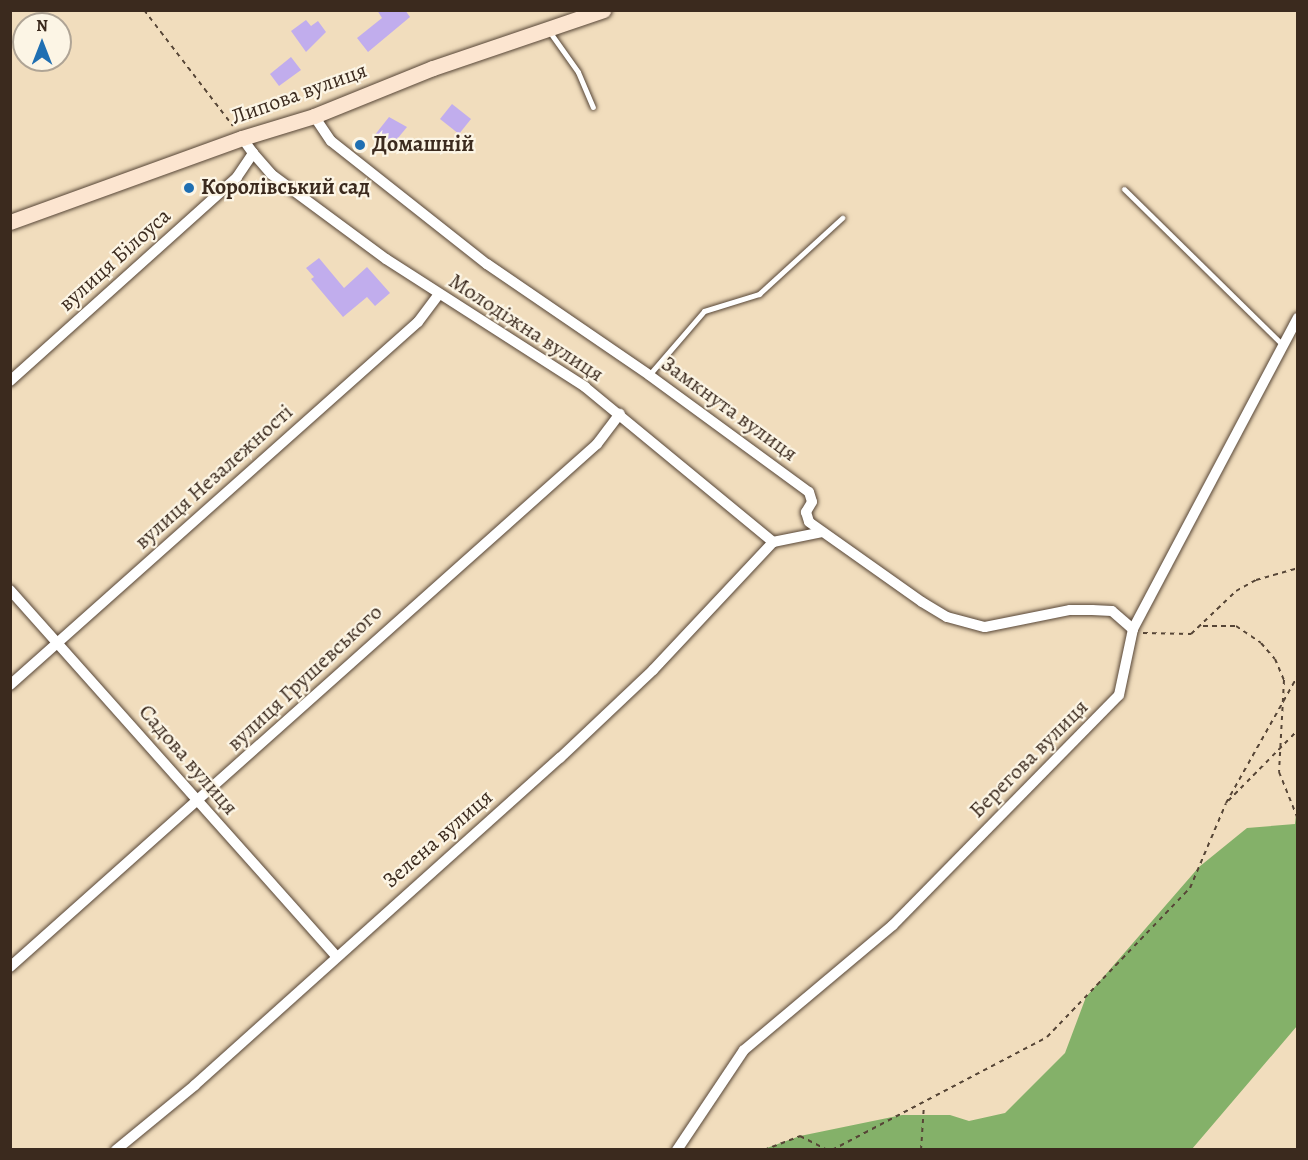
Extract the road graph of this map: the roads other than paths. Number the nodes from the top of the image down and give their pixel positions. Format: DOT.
graph roads {
  1 [pos="603,10"];
  2 [pos="548,29"];
  3 [pos="594,107"];
  4 [pos="314,116"];
  5 [pos="242,138"];
  6 [pos="253,153"];
  7 [pos="1124,189"];
  8 [pos="842,218"];
  9 [pos="10,222"];
  10 [pos="438,295"];
  11 [pos="1298,318"];
  12 [pos="1283,345"];
  13 [pos="649,375"];
  14 [pos="10,381"];
  15 [pos="620,414"];
  16 [pos="822,532"];
  17 [pos="773,542"];
  18 [pos="10,590"];
  19 [pos="1133,628"];
  20 [pos="58,643"];
  21 [pos="10,685"];
  22 [pos="199,802"];
  23 [pos="336,956"];
  24 [pos="10,967"];
  25 [pos="116,1149"];
  26 [pos="677,1149"];
  1 -- 2 [label="street, Липова вулиця"];
  2 -- 3 [label="lane"];
  2 -- 4 [label="street, Липова вулиця"];
  4 -- 5 [label="street, Липова вулиця"];
  4 -- 13 [label="street, Замкнута вулиця"];
  5 -- 6 [label="street"];
  5 -- 9 [label="street, Липова вулиця"];
  6 -- 10 [label="street, Молодіжна вулиця"];
  6 -- 14 [label="street, вулиця Білоуса"];
  7 -- 12 [label="lane"];
  8 -- 13 [label="lane"];
  10 -- 15 [label="street, Молодіжна вулиця"];
  10 -- 20 [label="street, вулиця Незалежності"];
  11 -- 12 [label="street, Берегова вулиця"];
  12 -- 19 [label="street, Берегова вулиця"];
  13 -- 16 [label="street, Замкнута вулиця"];
  15 -- 17 [label="street, Молодіжна вулиця"];
  15 -- 22 [label="street, вулиця Грушевського"];
  16 -- 17 [label="street"];
  16 -- 19 [label="street, Замкнута вулиця"];
  17 -- 23 [label="street, Зелена вулиця"];
  18 -- 20 [label="street, Садова вулиця"];
  19 -- 26 [label="street, Берегова вулиця"];
  20 -- 21 [label="street, вулиця Незалежності"];
  20 -- 22 [label="street, Садова вулиця"];
  22 -- 23 [label="street, Садова вулиця"];
  22 -- 24 [label="street, вулиця Грушевського"];
  23 -- 25 [label="street, Зелена вулиця"];
}
